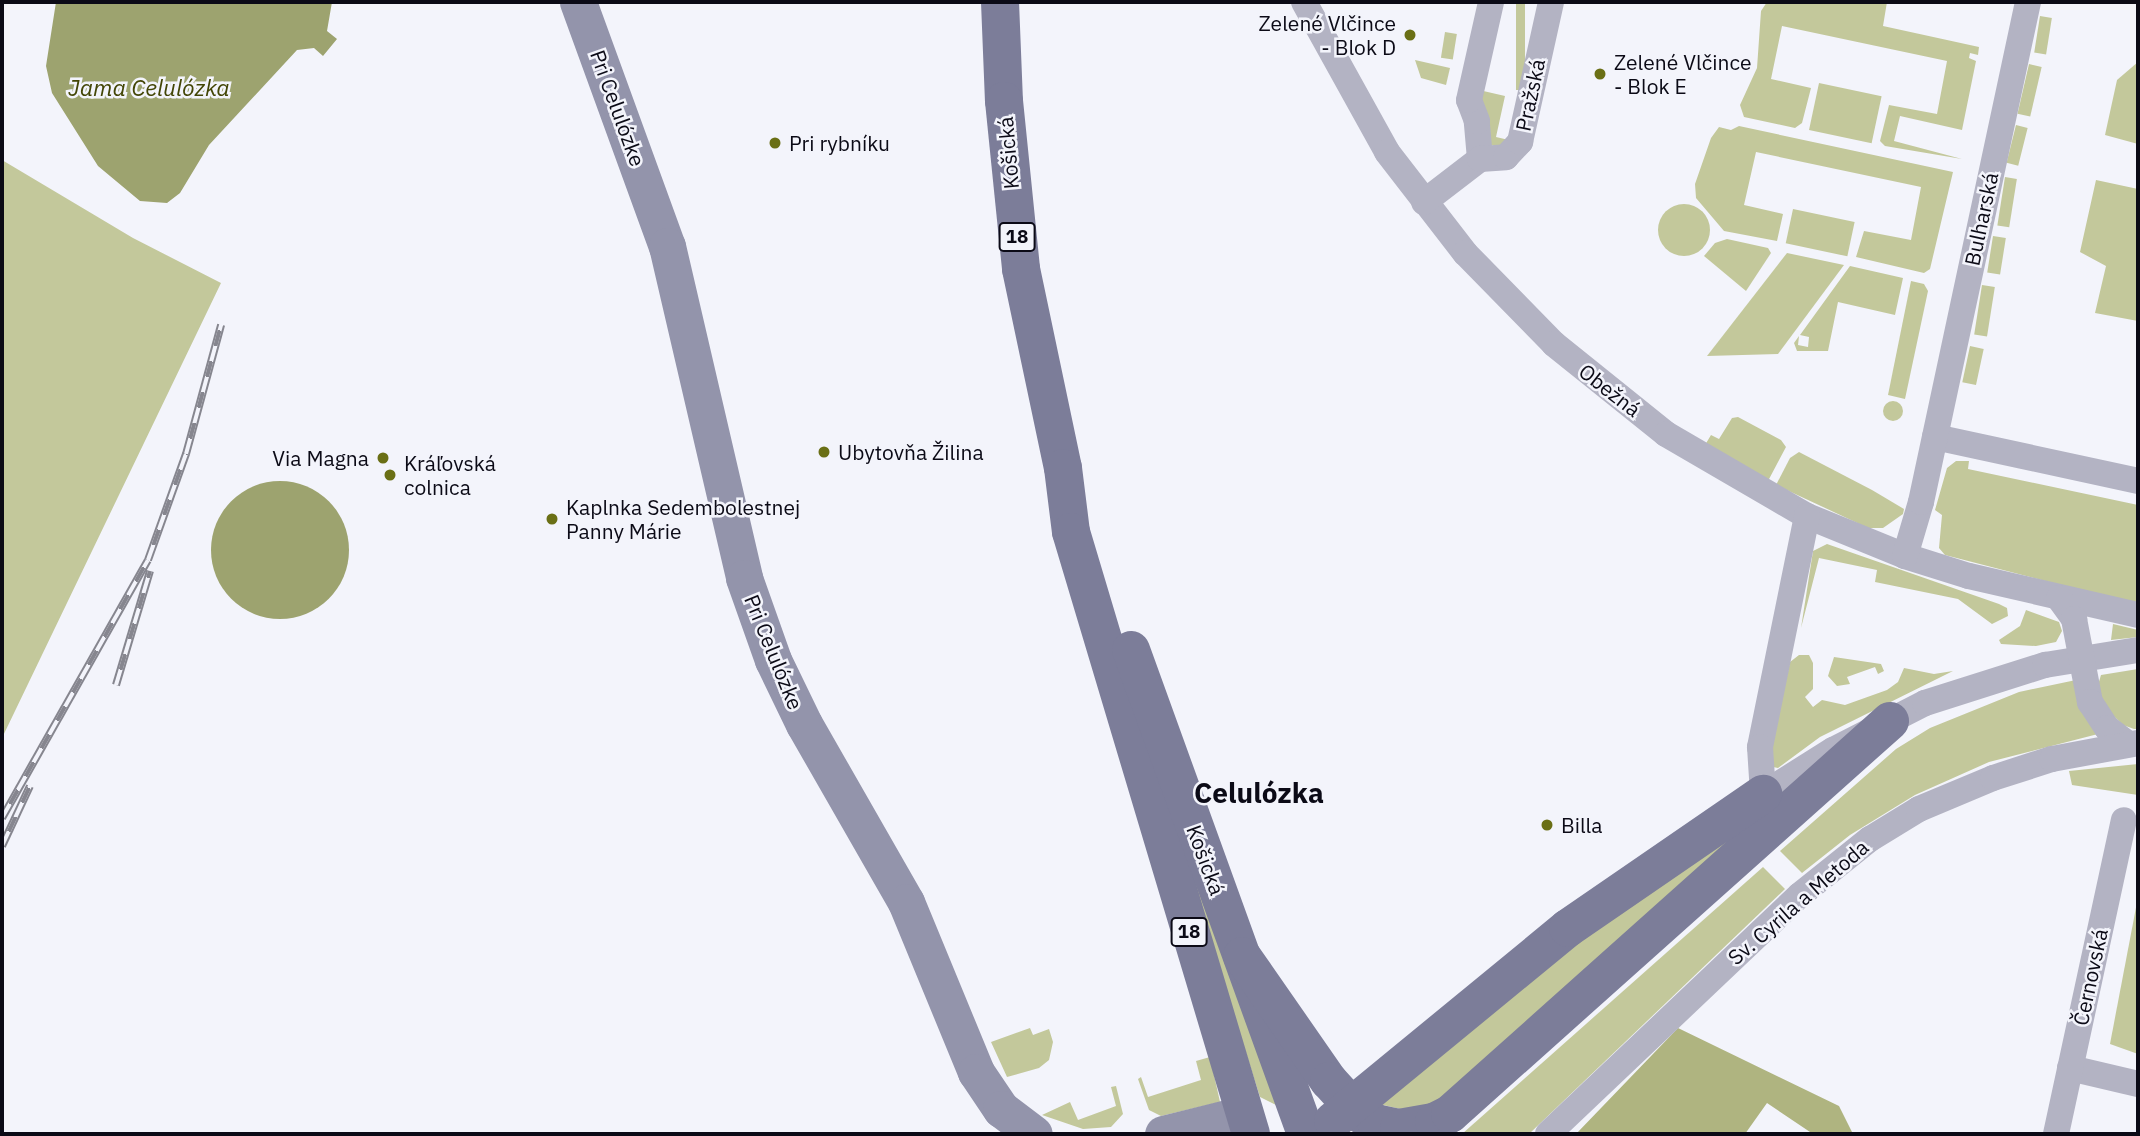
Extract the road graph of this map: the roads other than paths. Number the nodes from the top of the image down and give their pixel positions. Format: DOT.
graph roads {
  1 [pos="578,2"];
  2 [pos="1000,2"];
  3 [pos="1304,2"];
  4 [pos="1490,2"];
  5 [pos="1550,2"];
  6 [pos="2028,2"];
  7 [pos="1480,159"];
  8 [pos="1424,202"];
  9 [pos="1935,436"];
  10 [pos="1063,468"];
  11 [pos="2138,481"];
  12 [pos="1807,516"];
  13 [pos="1905,556"];
  14 [pos="2059,598"];
  15 [pos="2138,615"];
  16 [pos="2138,650"];
  17 [pos="2082,658"];
  18 [pos="1890,721"];
  19 [pos="2133,744"];
  20 [pos="1763,794"];
  21 [pos="2124,820"];
  22 [pos="1242,956"];
  23 [pos="2070,1068"];
  24 [pos="2138,1084"];
  25 [pos="1248,1124"];
  26 [pos="1034,1134"];
  27 [pos="1163,1134"];
  28 [pos="1303,1134"];
  29 [pos="1319,1134"];
  30 [pos="1548,1134"];
  31 [pos="2056,1134"];
  1 -- 26 [label="street, Pri Celulózke"];
  2 -- 10 [label="main road, Košická / 18"];
  3 -- 8 [label="street, Obežná"];
  4 -- 7 [label="street"];
  5 -- 7 [label="street, Pražská"];
  6 -- 9 [label="street, Bulharská"];
  7 -- 8 [label="street, Pražská"];
  8 -- 12 [label="street, Obežná"];
  9 -- 11 [label="street"];
  9 -- 13 [label="street, Bulharská"];
  10 -- 22 [label="main road, Košická / 18"];
  10 -- 25 [label="main road, Košická / 18"];
  12 -- 13 [label="street, Obežná"];
  12 -- 20 [label="street"];
  13 -- 14 [label="street, Obežná"];
  14 -- 15 [label="street, Obežná"];
  14 -- 17 [label="street"];
  16 -- 17 [label="street"];
  17 -- 18 [label="street"];
  17 -- 19 [label="street"];
  18 -- 20 [label="street"];
  18 -- 22 [label="main road"];
  19 -- 30 [label="street, Sv. Cyrila a Metoda"];
  20 -- 29 [label="main road"];
  21 -- 23 [label="street, Černovská"];
  22 -- 28 [label="main road, Košická / 18"];
  23 -- 24 [label="street"];
  23 -- 31 [label="street, Černovská"];
  25 -- 27 [label="street"];
  25 -- 28 [label="main road"];
}
